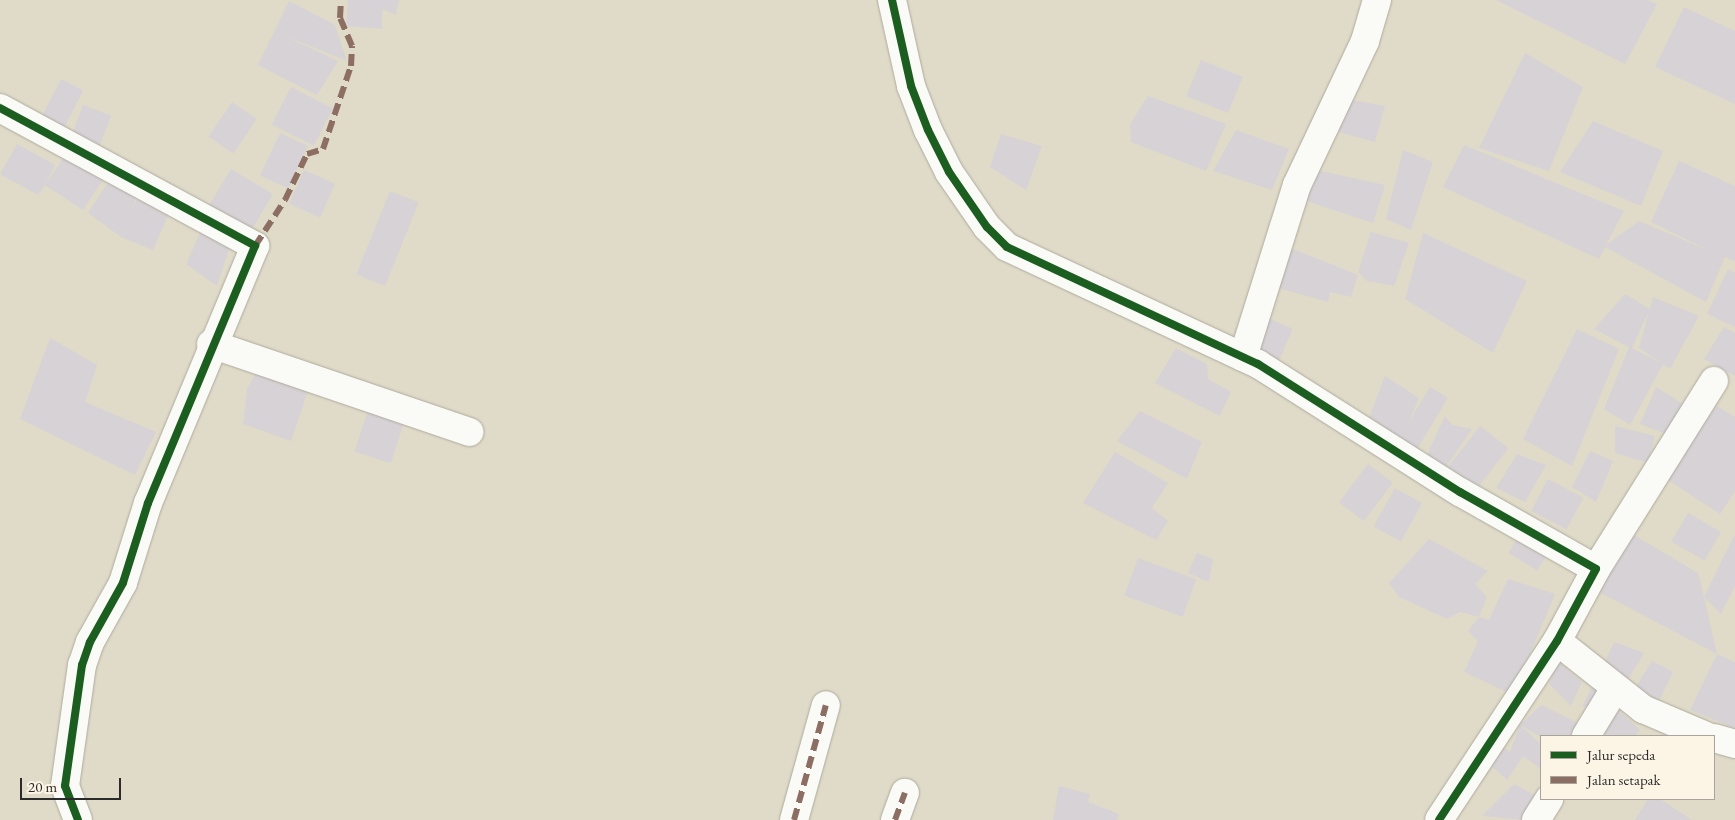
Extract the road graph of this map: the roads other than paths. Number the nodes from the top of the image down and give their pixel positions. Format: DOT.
graph roads {
  1 [pos="892,0"];
  2 [pos="1377,0"];
  3 [pos="0,108"];
  4 [pos="211,344"];
  5 [pos="1243,357"];
  6 [pos="1714,381"];
  7 [pos="469,432"];
  8 [pos="1596,569"];
  9 [pos="1557,641"];
  10 [pos="1614,690"];
  11 [pos="826,704"];
  12 [pos="1587,735"];
  13 [pos="1704,735"];
  14 [pos="1715,738"];
  15 [pos="1735,744"];
  16 [pos="905,793"];
  17 [pos="1548,800"];
  18 [pos="78,820"];
  19 [pos="794,820"];
  20 [pos="896,820"];
  21 [pos="1439,820"];
  22 [pos="1536,820"];
  1 -- 5 [label="street"];
  2 -- 5 [label="street"];
  3 -- 4 [label="street"];
  4 -- 7 [label="street"];
  4 -- 18 [label="street"];
  5 -- 8 [label="street"];
  6 -- 8 [label="street"];
  8 -- 9 [label="street"];
  9 -- 10 [label="street"];
  9 -- 21 [label="street"];
  10 -- 12 [label="street"];
  10 -- 13 [label="street"];
  11 -- 19 [label="street"];
  14 -- 15 [label="street"];
  16 -- 20 [label="street"];
  17 -- 22 [label="street"];
}
